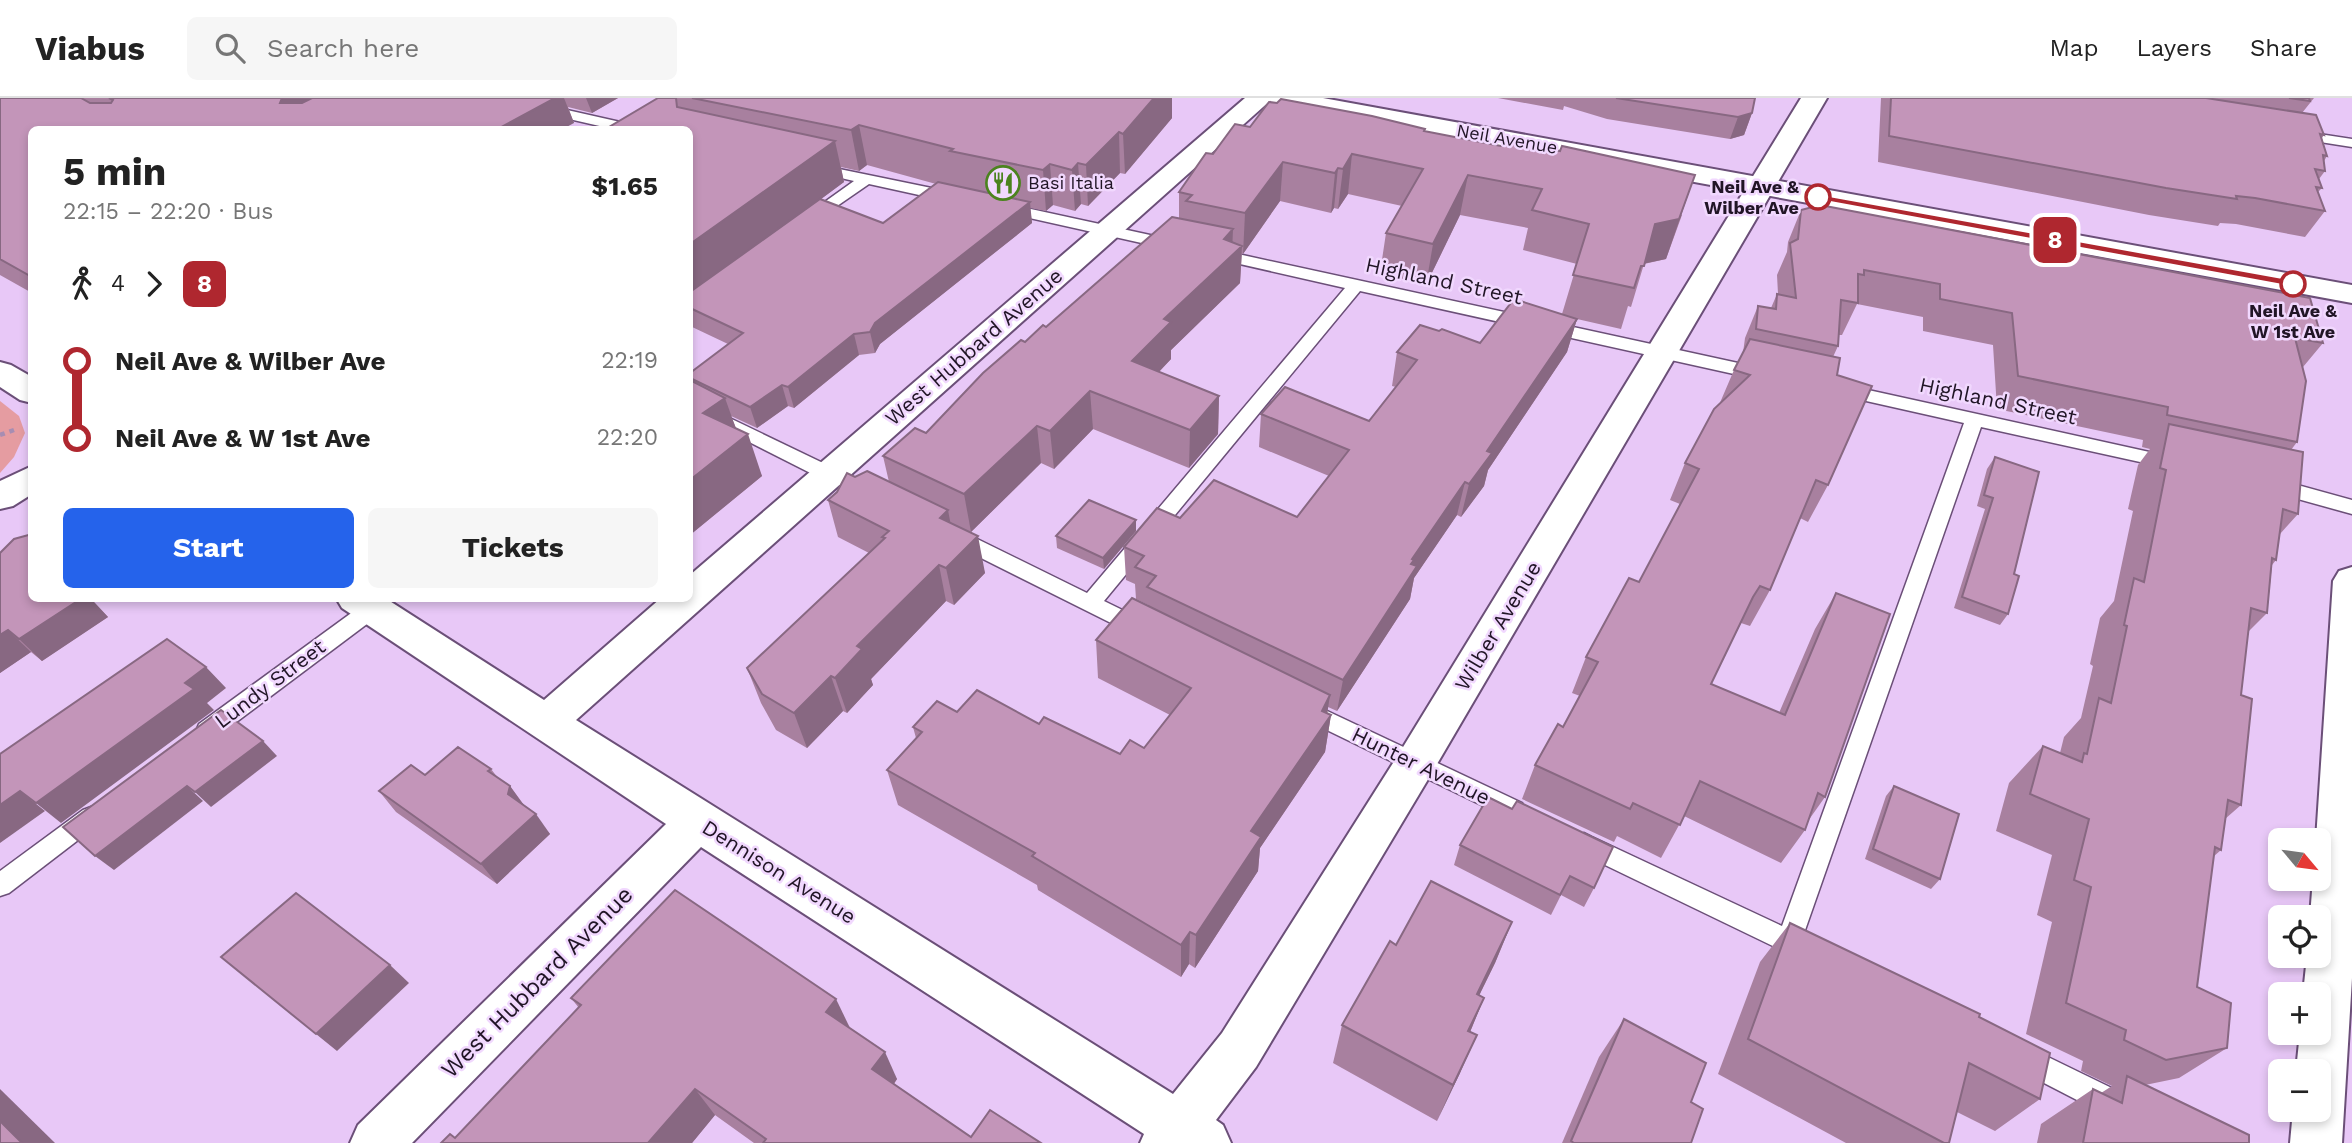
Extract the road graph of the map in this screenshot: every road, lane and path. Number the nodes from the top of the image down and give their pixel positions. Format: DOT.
graph roads {
  1 [pos="495,98"];
  2 [pos="1259,98"];
  3 [pos="1281,98"];
  4 [pos="1814,98"];
  5 [pos="658,110"];
  6 [pos="617,126"];
  7 [pos="634,126"];
  8 [pos="2274,131"];
  9 [pos="2352,144"];
  10 [pos="798,164"];
  11 [pos="866,179"];
  12 [pos="1761,186"];
  13 [pos="962,199"];
  14 [pos="989,205"];
  15 [pos="800,227"];
  16 [pos="1106,231"];
  17 [pos="1356,285"];
  18 [pos="2352,295"];
  19 [pos="1662,352"];
  20 [pos="0,372"];
  21 [pos="1772,376"];
  22 [pos="1826,387"];
  23 [pos="28,390"];
  24 [pos="693,406"];
  25 [pos="1975,419"];
  26 [pos="14,430"];
  27 [pos="0,435"];
  28 [pos="2193,467"];
  29 [pos="829,474"];
  30 [pos="28,480"];
  31 [pos="2262,482"];
  32 [pos="861,490"];
  33 [pos="0,497"];
  34 [pos="2352,507"];
  35 [pos="944,532"];
  36 [pos="2352,581"];
  37 [pos="693,593"];
  38 [pos="682,602"];
  39 [pos="363,604"];
  40 [pos="1090,604"];
  41 [pos="1164,640"];
  42 [pos="1288,701"];
  43 [pos="547,722"];
  44 [pos="185,747"];
  45 [pos="1415,764"];
  46 [pos="109,804"];
  47 [pos="698,821"];
  48 [pos="1538,822"];
  49 [pos="1563,834"];
  50 [pos="0,885"];
  51 [pos="2344,893"];
  52 [pos="1789,941"];
  53 [pos="1825,959"];
  54 [pos="1996,1045"];
  55 [pos="2324,1059"];
  56 [pos="2130,1112"];
  57 [pos="2317,1122"];
  58 [pos="1183,1137"];
  59 [pos="376,1143"];
  60 [pos="2316,1143"];
  1 -- 6 [label="lane"];
  2 -- 16 [label="street, West Hubbard Avenue"];
  3 -- 12 [label="street, Neil Avenue"];
  4 -- 12 [label="street, Wilber Avenue"];
  5 -- 7 [label="street"];
  8 -- 9 [label="lane"];
  10 -- 11 [label="lane"];
  11 -- 13 [label="lane"];
  11 -- 15 [label="lane"];
  12 -- 18 [label="street, Neil Avenue"];
  12 -- 19 [label="street, Wilber Avenue"];
  14 -- 16 [label="lane, Highland Street"];
  16 -- 17 [label="lane, Highland Street"];
  16 -- 29 [label="street, West Hubbard Avenue"];
  17 -- 19 [label="lane, Highland Street"];
  17 -- 40 [label="lane"];
  19 -- 21 [label="lane, Highland Street"];
  19 -- 45 [label="street, Wilber Avenue"];
  20 -- 23 [label="street"];
  22 -- 25 [label="lane, Highland Street"];
  24 -- 29 [label="lane"];
  25 -- 28 [label="lane, Highland Street"];
  25 -- 52 [label="lane"];
  26 -- 27 [label="path"];
  29 -- 32 [label="lane"];
  29 -- 37 [label="street, West Hubbard Avenue"];
  30 -- 33 [label="street"];
  31 -- 34 [label="lane"];
  35 -- 40 [label="lane"];
  36 -- 51 [label="street"];
  38 -- 43 [label="street, West Hubbard Avenue"];
  39 -- 43 [label="street, Dennison Avenue"];
  39 -- 44 [label="lane, Lundy Street"];
  40 -- 41 [label="lane"];
  42 -- 45 [label="lane, Hunter Avenue"];
  43 -- 47 [label="street, Dennison Avenue"];
  45 -- 48 [label="lane, Hunter Avenue"];
  45 -- 58 [label="street, Wilber Avenue"];
  46 -- 50 [label="lane"];
  47 -- 58 [label="street, Dennison Avenue"];
  47 -- 59 [label="street, West Hubbard Avenue"];
  49 -- 52 [label="lane"];
  51 -- 55 [label="street"];
  52 -- 53 [label="lane"];
  54 -- 56 [label="lane"];
  57 -- 60 [label="street"];
}
